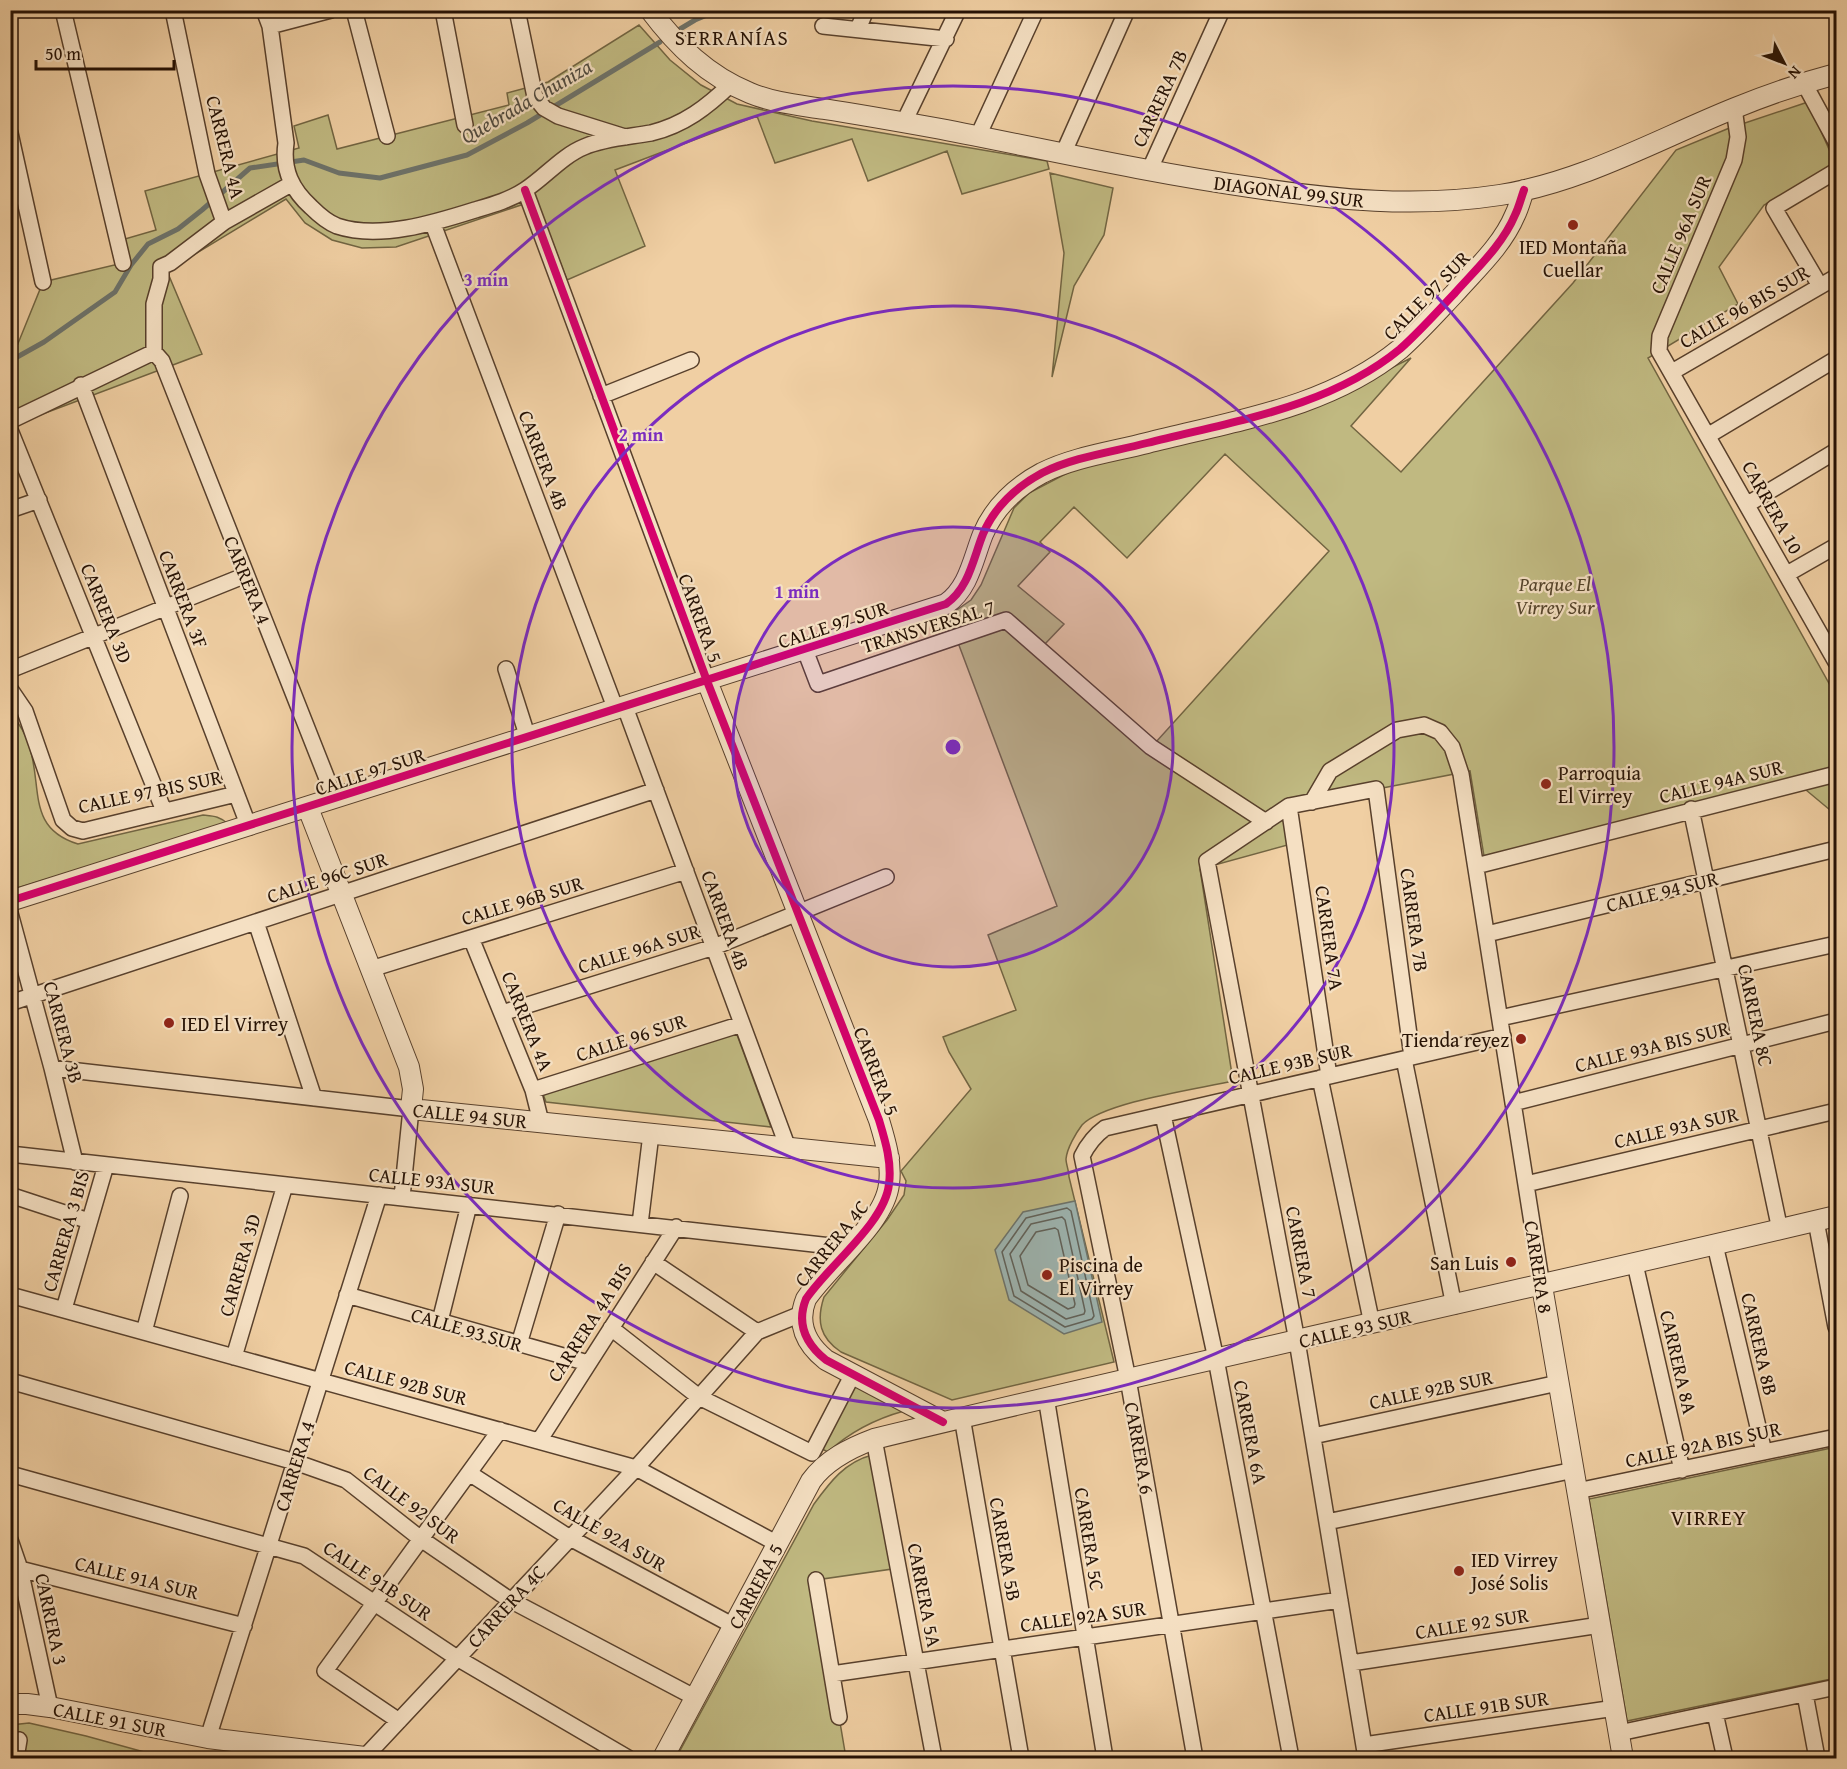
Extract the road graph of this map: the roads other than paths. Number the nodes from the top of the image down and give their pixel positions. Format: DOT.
graph roads {
  1 [pos="63,10"];
  2 [pos="173,10"];
  3 [pos="264,10"];
  4 [pos="331,10"];
  5 [pos="354,10"];
  6 [pos="443,10"];
  7 [pos="517,10"];
  8 [pos="650,10"];
  9 [pos="866,10"];
  10 [pos="958,10"];
  11 [pos="1036,10"];
  12 [pos="1127,10"];
  13 [pos="1222,10"];
  14 [pos="270,26"];
  15 [pos="823,26"];
  16 [pos="858,29"];
  17 [pos="946,39"];
  18 [pos="1836,74"];
  19 [pos="1804,82"];
  20 [pos="731,84"];
  21 [pos="1734,108"];
  22 [pos="904,122"];
  23 [pos="465,125"];
  24 [pos="10,133"];
  25 [pos="387,136"];
  26 [pos="978,136"];
  27 [pos="626,137"];
  28 [pos="1836,142"];
  29 [pos="1063,154"];
  30 [pos="1149,171"];
  31 [pos="1836,171"];
  32 [pos="289,180"];
  33 [pos="525,190"];
  34 [pos="1524,190"];
  35 [pos="222,217"];
  36 [pos="433,224"];
  37 [pos="123,263"];
  38 [pos="1836,277"];
  39 [pos="43,282"];
  40 [pos="1820,286"];
  41 [pos="158,356"];
  42 [pos="1836,359"];
  43 [pos="691,360"];
  44 [pos="1672,372"];
  45 [pos="81,386"];
  46 [pos="602,396"];
  47 [pos="10,421"];
  48 [pos="10,430"];
  49 [pos="1709,435"];
  50 [pos="1836,451"];
  51 [pos="39,500"];
  52 [pos="1748,504"];
  53 [pos="10,510"];
  54 [pos="1836,546"];
  55 [pos="1787,574"];
  56 [pos="246,575"];
  57 [pos="165,608"];
  58 [pos="93,636"];
  59 [pos="1831,641"];
  60 [pos="805,650"];
  61 [pos="10,652"];
  62 [pos="1836,662"];
  63 [pos="14,668"];
  64 [pos="506,669"];
  65 [pos="707,681"];
  66 [pos="10,689"];
  67 [pos="620,709"];
  68 [pos="17,712"];
  69 [pos="528,738"];
  70 [pos="1836,774"];
  71 [pos="656,790"];
  72 [pos="236,794"];
  73 [pos="335,799"];
  74 [pos="1312,802"];
  75 [pos="1289,806"];
  76 [pos="308,808"];
  77 [pos="1691,810"];
  78 [pos="164,811"];
  79 [pos="1266,822"];
  80 [pos="249,827"];
  81 [pos="1836,849"];
  82 [pos="1476,866"];
  83 [pos="686,871"];
  84 [pos="886,877"];
  85 [pos="1706,881"];
  86 [pos="341,894"];
  87 [pos="10,901"];
  88 [pos="797,913"];
  89 [pos="10,914"];
  90 [pos="256,922"];
  91 [pos="1486,934"];
  92 [pos="471,938"];
  93 [pos="1836,944"];
  94 [pos="714,947"];
  95 [pos="371,969"];
  96 [pos="1725,969"];
  97 [pos="33,996"];
  98 [pos="10,1004"];
  99 [pos="502,1013"];
  100 [pos="1500,1018"];
  101 [pos="1836,1021"];
  102 [pos="742,1024"];
  103 [pos="1503,1036"];
  104 [pos="1741,1046"];
  105 [pos="1408,1058"];
  106 [pos="52,1068"];
  107 [pos="1324,1077"];
  108 [pos="533,1090"];
  109 [pos="1251,1094"];
  110 [pos="314,1098"];
  111 [pos="1513,1103"];
  112 [pos="411,1109"];
  113 [pos="1836,1111"];
  114 [pos="1163,1115"];
  115 [pos="541,1122"];
  116 [pos="1759,1130"];
  117 [pos="651,1134"];
  118 [pos="1090,1140"];
  119 [pos="788,1148"];
  120 [pos="10,1154"];
  121 [pos="889,1158"];
  122 [pos="75,1162"];
  123 [pos="106,1165"];
  124 [pos="1526,1184"];
  125 [pos="285,1185"];
  126 [pos="10,1195"];
  127 [pos="379,1195"];
  128 [pos="180,1196"];
  129 [pos="402,1197"];
  130 [pos="469,1205"];
  131 [pos="558,1214"];
  132 [pos="1836,1216"];
  133 [pos="89,1221"];
  134 [pos="1816,1221"];
  135 [pos="640,1224"];
  136 [pos="676,1227"];
  137 [pos="1780,1230"];
  138 [pos="1716,1245"];
  139 [pos="849,1248"];
  140 [pos="653,1262"];
  141 [pos="1635,1264"];
  142 [pos="1542,1286"];
  143 [pos="10,1294"];
  144 [pos="347,1295"];
  145 [pos="1454,1306"];
  146 [pos="64,1309"];
  147 [pos="801,1314"];
  148 [pos="440,1321"];
  149 [pos="1372,1324"];
  150 [pos="1836,1327"];
  151 [pos="611,1328"];
  152 [pos="144,1332"];
  153 [pos="757,1332"];
  154 [pos="1297,1341"];
  155 [pos="519,1344"];
  156 [pos="234,1357"];
  157 [pos="1216,1359"];
  158 [pos="588,1363"];
  159 [pos="853,1374"];
  160 [pos="1128,1379"];
  161 [pos="320,1380"];
  162 [pos="10,1381"];
  163 [pos="1558,1383"];
  164 [pos="699,1397"];
  165 [pos="1046,1397"];
  166 [pos="952,1420"];
  167 [pos="500,1430"];
  168 [pos="1313,1436"];
  169 [pos="1836,1437"];
  170 [pos="874,1439"];
  171 [pos="538,1441"];
  172 [pos="1764,1452"];
  173 [pos="295,1462"];
  174 [pos="636,1468"];
  175 [pos="1574,1470"];
  176 [pos="1682,1470"];
  177 [pos="469,1473"];
  178 [pos="10,1474"];
  179 [pos="1577,1491"];
  180 [pos="1327,1522"];
  181 [pos="570,1538"];
  182 [pos="421,1539"];
  183 [pos="10,1540"];
  184 [pos="778,1544"];
  185 [pos="269,1546"];
  186 [pos="20,1569"];
  187 [pos="816,1580"];
  188 [pos="510,1600"];
  189 [pos="1340,1600"];
  190 [pos="374,1604"];
  191 [pos="1263,1611"];
  192 [pos="1171,1624"];
  193 [pos="1600,1624"];
  194 [pos="244,1626"];
  195 [pos="734,1626"];
  196 [pos="1085,1637"];
  197 [pos="1002,1649"];
  198 [pos="457,1658"];
  199 [pos="916,1661"];
  200 [pos="1351,1663"];
  201 [pos="832,1674"];
  202 [pos="1836,1687"];
  203 [pos="1805,1694"];
  204 [pos="696,1698"];
  205 [pos="10,1704"];
  206 [pos="50,1707"];
  207 [pos="1615,1708"];
  208 [pos="1715,1713"];
  209 [pos="839,1717"];
  210 [pos="399,1721"];
  211 [pos="1619,1733"];
  212 [pos="208,1738"];
  213 [pos="19,1740"];
  214 [pos="1365,1752"];
  215 [pos="16,1758"];
  216 [pos="269,1758"];
  217 [pos="367,1758"];
  218 [pos="628,1758"];
  219 [pos="663,1758"];
  220 [pos="934,1758"];
  221 [pos="1021,1758"];
  222 [pos="1105,1758"];
  223 [pos="1195,1758"];
  224 [pos="1291,1758"];
  225 [pos="1623,1758"];
  226 [pos="1725,1758"];
  227 [pos="1817,1758"];
  1 -- 37 [label="street"];
  2 -- 35 [label="street, CARRERA 4A"];
  3 -- 14 [label="street"];
  4 -- 14 [label="street"];
  5 -- 25 [label="street"];
  6 -- 23 [label="street"];
  7 -- 27 [label="street"];
  8 -- 20 [label="street"];
  9 -- 16 [label="street"];
  10 -- 17 [label="street"];
  11 -- 26 [label="street"];
  12 -- 29 [label="street"];
  13 -- 30 [label="street, CARRERA 7B"];
  14 -- 32 [label="street"];
  15 -- 16 [label="street"];
  16 -- 17 [label="street"];
  17 -- 22 [label="street"];
  18 -- 19 [label="street, DIAGONAL 99 SUR"];
  19 -- 21 [label="street, DIAGONAL 99 SUR"];
  19 -- 28 [label="street"];
  20 -- 22 [label="street, DIAGONAL 99 SUR"];
  20 -- 27 [label="street"];
  21 -- 34 [label="street, DIAGONAL 99 SUR"];
  21 -- 44 [label="street, CALLE 96A SUR"];
  22 -- 26 [label="street, DIAGONAL 99 SUR"];
  24 -- 39 [label="street"];
  26 -- 29 [label="street, DIAGONAL 99 SUR"];
  27 -- 33 [label="street"];
  29 -- 30 [label="street, DIAGONAL 99 SUR"];
  30 -- 34 [label="street, DIAGONAL 99 SUR"];
  31 -- 40 [label="street"];
  32 -- 35 [label="street"];
  32 -- 36 [label="street"];
  33 -- 36 [label="street"];
  33 -- 46 [label="street, CARRERA 5"];
  34 -- 60 [label="street, CALLE 97 SUR"];
  35 -- 41 [label="street"];
  36 -- 67 [label="street, CARRERA 4B"];
  38 -- 40 [label="street, CALLE 96 BIS SUR"];
  40 -- 44 [label="street, CALLE 96 BIS SUR"];
  41 -- 45 [label="street"];
  41 -- 56 [label="street, CARRERA 4"];
  42 -- 49 [label="street"];
  43 -- 46 [label="street"];
  44 -- 49 [label="street, CARRERA 10"];
  45 -- 47 [label="street"];
  45 -- 57 [label="street, CARRERA 3F"];
  46 -- 65 [label="street, CARRERA 5"];
  48 -- 51 [label="street, CARRERA 3D"];
  49 -- 52 [label="street, CARRERA 10"];
  50 -- 52 [label="street"];
  51 -- 53 [label="street"];
  51 -- 58 [label="street, CARRERA 3D"];
  52 -- 55 [label="street, CARRERA 10"];
  54 -- 55 [label="street"];
  55 -- 59 [label="street, CARRERA 10"];
  56 -- 57 [label="street"];
  56 -- 73 [label="street, CARRERA 4"];
  57 -- 58 [label="street"];
  57 -- 72 [label="street, CARRERA 3F"];
  58 -- 63 [label="street"];
  58 -- 78 [label="street, CARRERA 3D"];
  59 -- 62 [label="street, CARRERA 10"];
  60 -- 65 [label="street, CALLE 97 SUR"];
  60 -- 79 [label="street, TRANSVERSAL 7"];
  61 -- 63 [label="street"];
  64 -- 69 [label="street"];
  65 -- 67 [label="street, CALLE 97 SUR"];
  65 -- 88 [label="street, CARRERA 5"];
  66 -- 68 [label="street"];
  67 -- 69 [label="street, CALLE 97 SUR"];
  67 -- 71 [label="street, CARRERA 4B"];
  68 -- 78 [label="street, CALLE 97 BIS SUR"];
  69 -- 73 [label="street, CALLE 97 SUR"];
  70 -- 77 [label="street, CALLE 94A SUR"];
  71 -- 83 [label="street, CARRERA 4B"];
  71 -- 86 [label="street, CALLE 96C SUR"];
  72 -- 78 [label="street, CALLE 97 BIS SUR"];
  72 -- 80 [label="street, CARRERA 3F"];
  73 -- 76 [label="street, CALLE 97 SUR"];
  74 -- 75 [label="street"];
  74 -- 82 [label="street, CARRERA 8"];
  74 -- 105 [label="street, CARRERA 7B"];
  75 -- 79 [label="street"];
  75 -- 107 [label="street, CARRERA 7A"];
  76 -- 80 [label="street, CALLE 97 SUR"];
  76 -- 86 [label="street"];
  77 -- 82 [label="street, CALLE 94A SUR"];
  77 -- 85 [label="street, CARRERA 8C"];
  79 -- 109 [label="street, CARRERA 7"];
  80 -- 87 [label="street, CALLE 97 SUR"];
  81 -- 85 [label="street, CALLE 94 SUR"];
  82 -- 91 [label="street, CARRERA 8"];
  83 -- 92 [label="street, CALLE 96B SUR"];
  83 -- 94 [label="street, CARRERA 4B"];
  84 -- 88 [label="street, CALLE 96A SUR"];
  85 -- 91 [label="street, CALLE 94 SUR"];
  85 -- 96 [label="street, CARRERA 8C"];
  86 -- 90 [label="street, CALLE 96C SUR"];
  86 -- 95 [label="street"];
  88 -- 94 [label="street, CALLE 96A SUR"];
  88 -- 121 [label="street, CARRERA 5"];
  89 -- 97 [label="street, CARRERA 3B"];
  90 -- 97 [label="street, CALLE 96C SUR"];
  90 -- 110 [label="street"];
  91 -- 100 [label="street, CARRERA 8"];
  92 -- 95 [label="street, CALLE 96B SUR"];
  92 -- 99 [label="street, CARRERA 4A"];
  93 -- 96 [label="street"];
  94 -- 99 [label="street, CALLE 96A SUR"];
  94 -- 102 [label="street, CARRERA 4B"];
  95 -- 112 [label="street"];
  96 -- 100 [label="street"];
  96 -- 104 [label="street, CARRERA 8C"];
  97 -- 98 [label="street, CALLE 96C SUR"];
  97 -- 106 [label="street, CARRERA 3B"];
  99 -- 108 [label="street, CARRERA 4A"];
  100 -- 103 [label="street, CARRERA 8"];
  101 -- 104 [label="street, CALLE 93A BIS SUR"];
  102 -- 108 [label="street, CALLE 96 SUR"];
  102 -- 119 [label="street, CARRERA 4B"];
  103 -- 105 [label="street, CALLE 93B SUR"];
  103 -- 111 [label="street, CARRERA 8"];
  104 -- 111 [label="street, CALLE 93A BIS SUR"];
  104 -- 116 [label="street, CARRERA 8C"];
  105 -- 107 [label="street, CALLE 93B SUR"];
  105 -- 145 [label="street, CARRERA 7B"];
  106 -- 110 [label="street, CALLE 94 SUR"];
  106 -- 122 [label="street, CARRERA 3B"];
  107 -- 109 [label="street, CALLE 93B SUR"];
  107 -- 149 [label="street, CARRERA 7A"];
  108 -- 115 [label="street, CARRERA 4A"];
  109 -- 114 [label="street, CALLE 93B SUR"];
  109 -- 154 [label="street, CARRERA 7"];
  110 -- 112 [label="street, CALLE 94 SUR"];
  111 -- 124 [label="street, CARRERA 8"];
  112 -- 115 [label="street, CALLE 94 SUR"];
  112 -- 129 [label="street"];
  113 -- 116 [label="street, CALLE 93A SUR"];
  114 -- 118 [label="street, CALLE 93B SUR"];
  114 -- 157 [label="street, CARRERA 6A"];
  115 -- 117 [label="street, CALLE 94 SUR"];
  116 -- 124 [label="street, CALLE 93A SUR"];
  116 -- 137 [label="street, CARRERA 8C"];
  117 -- 119 [label="street, CALLE 94 SUR"];
  117 -- 135 [label="street"];
  118 -- 160 [label="street, CARRERA 6"];
  119 -- 121 [label="street, CALLE 94 SUR"];
  120 -- 122 [label="street, CALLE 93A SUR"];
  121 -- 139 [label="street, CARRERA 4C"];
  122 -- 123 [label="street, CALLE 93A SUR"];
  123 -- 125 [label="street, CALLE 93A SUR"];
  123 -- 133 [label="street, CARRERA 3 BIS"];
  124 -- 142 [label="street, CARRERA 8"];
  125 -- 127 [label="street, CALLE 93A SUR"];
  125 -- 156 [label="street, CARRERA 3D"];
  126 -- 133 [label="street"];
  127 -- 129 [label="street, CALLE 93A SUR"];
  127 -- 144 [label="street, CARRERA 4"];
  128 -- 152 [label="street"];
  129 -- 130 [label="street, CALLE 93A SUR"];
  130 -- 131 [label="street, CALLE 93A SUR"];
  130 -- 148 [label="street"];
  131 -- 135 [label="street, CALLE 93A SUR"];
  131 -- 155 [label="street"];
  132 -- 134 [label="street, CALLE 93 SUR"];
  133 -- 146 [label="street, CARRERA 3 BIS"];
  134 -- 137 [label="street, CALLE 93 SUR"];
  134 -- 150 [label="street"];
  135 -- 136 [label="street, CALLE 93A SUR"];
  136 -- 139 [label="street, CALLE 93A SUR"];
  136 -- 140 [label="street, CARRERA 4A BIS"];
  137 -- 138 [label="street, CALLE 93 SUR"];
  138 -- 141 [label="street, CALLE 93 SUR"];
  138 -- 172 [label="street, CARRERA 8B"];
  139 -- 147 [label="street, CARRERA 4C"];
  140 -- 151 [label="street, CARRERA 4A BIS"];
  140 -- 153 [label="street"];
  141 -- 142 [label="street, CALLE 93 SUR"];
  141 -- 176 [label="street, CARRERA 8A"];
  142 -- 145 [label="street, CALLE 93 SUR"];
  142 -- 163 [label="street, CARRERA 8"];
  143 -- 146 [label="street, CALLE 92B SUR"];
  144 -- 148 [label="street, CALLE 93 SUR"];
  144 -- 161 [label="street, CARRERA 4"];
  145 -- 149 [label="street, CALLE 93 SUR"];
  146 -- 152 [label="street, CALLE 92B SUR"];
  147 -- 153 [label="street, CARRERA 4C"];
  147 -- 159 [label="street"];
  148 -- 155 [label="street, CALLE 93 SUR"];
  149 -- 154 [label="street, CALLE 93 SUR"];
  151 -- 158 [label="street, CARRERA 4A BIS"];
  151 -- 164 [label="street"];
  152 -- 156 [label="street, CALLE 92B SUR"];
  153 -- 164 [label="street, CARRERA 4C"];
  154 -- 157 [label="street, CALLE 93 SUR"];
  154 -- 168 [label="street, CARRERA 7"];
  155 -- 158 [label="street, CALLE 93 SUR"];
  156 -- 161 [label="street, CALLE 92B SUR"];
  157 -- 160 [label="street, CALLE 93 SUR"];
  157 -- 191 [label="street, CARRERA 6A"];
  158 -- 171 [label="street, CARRERA 4A BIS"];
  159 -- 164 [label="street"];
  159 -- 166 [label="street"];
  160 -- 165 [label="street, CALLE 93 SUR"];
  160 -- 192 [label="street, CARRERA 6"];
  161 -- 167 [label="street, CALLE 92B SUR"];
  161 -- 173 [label="street, CARRERA 4"];
  162 -- 173 [label="street, CALLE 92 SUR"];
  163 -- 168 [label="street, CALLE 92B SUR"];
  163 -- 175 [label="street, CARRERA 8"];
  164 -- 174 [label="street, CARRERA 4C"];
  165 -- 166 [label="street, CALLE 93 SUR"];
  165 -- 196 [label="street, CARRERA 5C"];
  166 -- 170 [label="street, CALLE 93 SUR"];
  166 -- 197 [label="street, CARRERA 5B"];
  167 -- 171 [label="street, CALLE 92B SUR"];
  167 -- 177 [label="street"];
  168 -- 180 [label="street, CARRERA 7"];
  169 -- 172 [label="street, CALLE 92A BIS SUR"];
  170 -- 184 [label="street, CARRERA 5"];
  170 -- 199 [label="street, CARRERA 5A"];
  171 -- 174 [label="street, CALLE 92B SUR"];
  172 -- 176 [label="street, CALLE 92A BIS SUR"];
  173 -- 182 [label="street, CALLE 92 SUR"];
  173 -- 185 [label="street, CARRERA 4"];
  174 -- 181 [label="street, CARRERA 4C"];
  174 -- 184 [label="street, CALLE 92B SUR"];
  175 -- 179 [label="street, CARRERA 8"];
  175 -- 180 [label="street"];
  176 -- 179 [label="street, CALLE 92A BIS SUR"];
  177 -- 181 [label="street, CALLE 92A SUR"];
  177 -- 182 [label="street"];
  178 -- 185 [label="street, CALLE 91B SUR"];
  179 -- 193 [label="street, CARRERA 8"];
  180 -- 189 [label="street, CARRERA 7"];
  181 -- 188 [label="street, CARRERA 4C"];
  181 -- 195 [label="street, CALLE 92A SUR"];
  182 -- 188 [label="street, CALLE 92 SUR"];
  182 -- 190 [label="street"];
  183 -- 186 [label="street, CARRERA 3"];
  184 -- 195 [label="street, CARRERA 5"];
  185 -- 190 [label="street, CALLE 91B SUR"];
  185 -- 194 [label="street, CARRERA 4"];
  186 -- 194 [label="street, CALLE 91A SUR"];
  186 -- 206 [label="street, CARRERA 3"];
  187 -- 201 [label="street"];
  188 -- 198 [label="street, CARRERA 4C"];
  188 -- 204 [label="street, CALLE 92 SUR"];
  189 -- 191 [label="street, CALLE 92A SUR"];
  189 -- 200 [label="street, CARRERA 7"];
  190 -- 198 [label="street, CALLE 91B SUR"];
  190 -- 210 [label="street"];
  191 -- 192 [label="street, CALLE 92A SUR"];
  191 -- 224 [label="street, CARRERA 6A"];
  192 -- 196 [label="street, CALLE 92A SUR"];
  192 -- 223 [label="street, CARRERA 6"];
  193 -- 200 [label="street, CALLE 92 SUR"];
  193 -- 207 [label="street, CARRERA 8"];
  194 -- 212 [label="street, CARRERA 4"];
  195 -- 204 [label="street, CARRERA 5"];
  196 -- 197 [label="street, CALLE 92A SUR"];
  196 -- 222 [label="street, CARRERA 5C"];
  197 -- 199 [label="street, CALLE 92A SUR"];
  197 -- 221 [label="street, CARRERA 5B"];
  198 -- 210 [label="street, CARRERA 4C"];
  198 -- 218 [label="street, CALLE 91B SUR"];
  199 -- 201 [label="street, CALLE 92A SUR"];
  199 -- 220 [label="street, CARRERA 5A"];
  200 -- 214 [label="street, CARRERA 7"];
  201 -- 209 [label="street"];
  202 -- 203 [label="street"];
  203 -- 208 [label="street"];
  203 -- 227 [label="street"];
  204 -- 219 [label="street, CARRERA 5"];
  205 -- 206 [label="street, CALLE 91 SUR"];
  206 -- 212 [label="street, CALLE 91 SUR"];
  207 -- 211 [label="street, CARRERA 8"];
  207 -- 214 [label="street, CALLE 91B SUR"];
  208 -- 211 [label="street"];
  208 -- 226 [label="street"];
  210 -- 217 [label="street, CARRERA 4C"];
  211 -- 225 [label="street, CARRERA 8"];
  212 -- 216 [label="street, CALLE 91 SUR"];
  212 -- 217 [label="street, CALLE 91 SUR"];
  213 -- 215 [label="street"];
}
